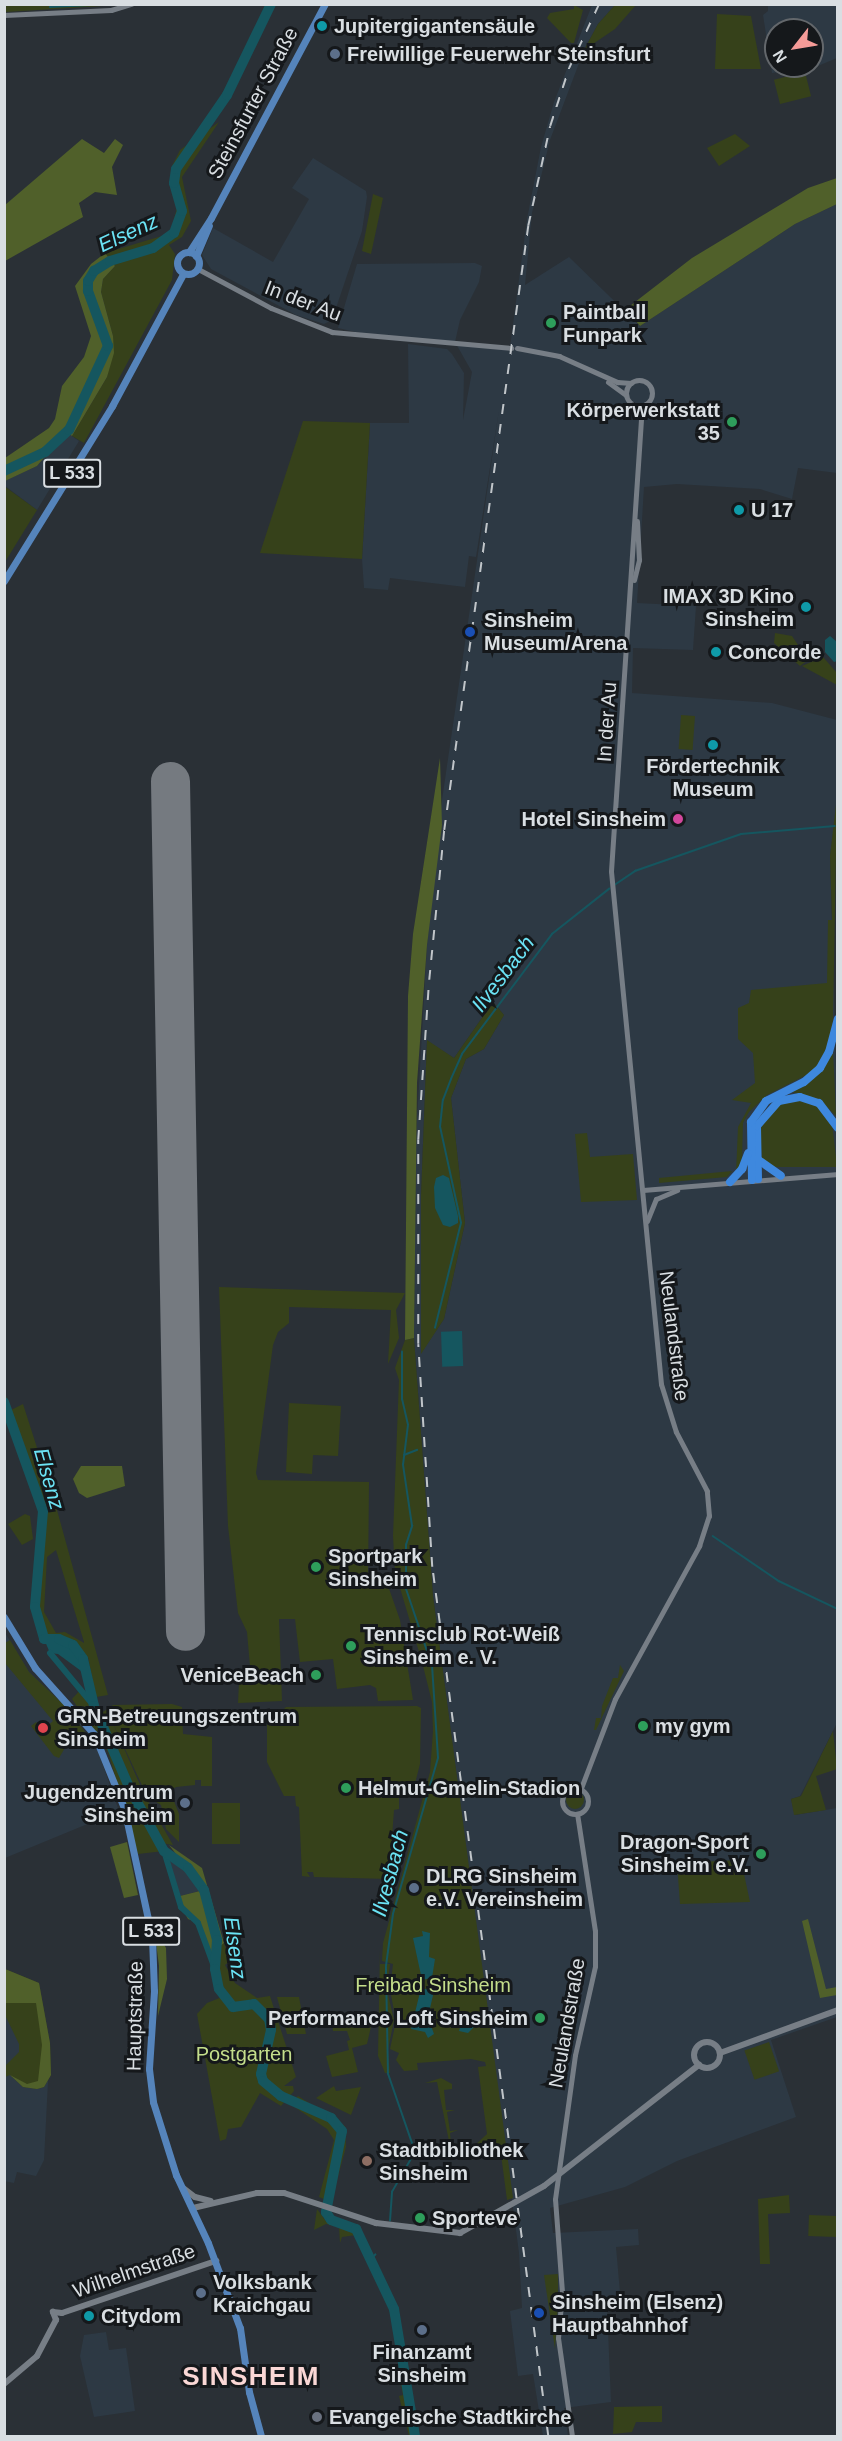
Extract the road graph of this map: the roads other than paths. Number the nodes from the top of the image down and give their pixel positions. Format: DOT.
graph roads {
  1 [pos="131,4"];
  2 [pos="325,4"];
  3 [pos="4,15"];
  4 [pos="193,254"];
  5 [pos="198,269"];
  6 [pos="183,274"];
  7 [pos="598,373"];
  8 [pos="631,383"];
  9 [pos="626,395"];
  10 [pos="646,404"];
  11 [pos="636,406"];
  12 [pos="641,415"];
  13 [pos="4,581"];
  14 [pos="619,923"];
  15 [pos="837,1019"];
  16 [pos="837,1128"];
  17 [pos="749,1150"];
  18 [pos="757,1158"];
  19 [pos="837,1174"];
  20 [pos="781,1176"];
  21 [pos="755,1179"];
  22 [pos="730,1182"];
  23 [pos="690,1187"];
  24 [pos="643,1190"];
  25 [pos="646,1223"];
  26 [pos="5,1618"];
  27 [pos="581,1788"];
  28 [pos="577,1814"];
  29 [pos="837,2010"];
  30 [pos="720,2053"];
  31 [pos="699,2065"];
  32 [pos="183,2188"];
  33 [pos="215,2201"];
  34 [pos="193,2208"];
  35 [pos="216,2261"];
  36 [pos="4,2384"];
  37 [pos="261,2436"];
  38 [pos="572,2436"];
  1 -- 3 [label="street"];
  2 -- 4 [label="main road, Steinsfurter Straße"];
  4 -- 5 [label="main road"];
  4 -- 6 [label="main road, Steinsfurter Straße"];
  5 -- 6 [label="main road"];
  5 -- 7 [label="street, In der Au"];
  6 -- 13 [label="main road, L 533"];
  7 -- 8 [label="street, In der Au"];
  7 -- 9 [label="street, In der Au"];
  8 -- 9 [label="street"];
  8 -- 10 [label="street"];
  9 -- 11 [label="street"];
  10 -- 11 [label="street"];
  10 -- 12 [label="street, In der Au"];
  11 -- 12 [label="street"];
  12 -- 14 [label="street, In der Au"];
  14 -- 24 [label="street, Neulandstraße"];
  15 -- 17 [label="highway"];
  16 -- 18 [label="highway"];
  17 -- 21 [label="highway"];
  17 -- 22 [label="highway"];
  18 -- 20 [label="highway"];
  18 -- 21 [label="highway"];
  19 -- 20 [label="street"];
  20 -- 21 [label="street"];
  21 -- 22 [label="street"];
  22 -- 23 [label="street"];
  23 -- 24 [label="street"];
  23 -- 25 [label="street"];
  24 -- 25 [label="street, Neulandstraße"];
  25 -- 27 [label="street, Neulandstraße"];
  26 -- 32 [label="main road, Hauptstraße / L 533"];
  27 -- 28 [label="street"];
  27 -- 28 [label="street"];
  28 -- 38 [label="street, Neulandstraße"];
  29 -- 30 [label="main road"];
  30 -- 31 [label="main road"];
  30 -- 31 [label="main road"];
  31 -- 33 [label="main road"];
  32 -- 33 [label="main road"];
  32 -- 34 [label="main road, Hauptstraße / L 533"];
  33 -- 34 [label="main road"];
  34 -- 35 [label="main road, Hauptstraße / L 533"];
  35 -- 36 [label="main road, Wilhelmstraße"];
  35 -- 37 [label="main road, Hauptstraße / L 533"];
}
